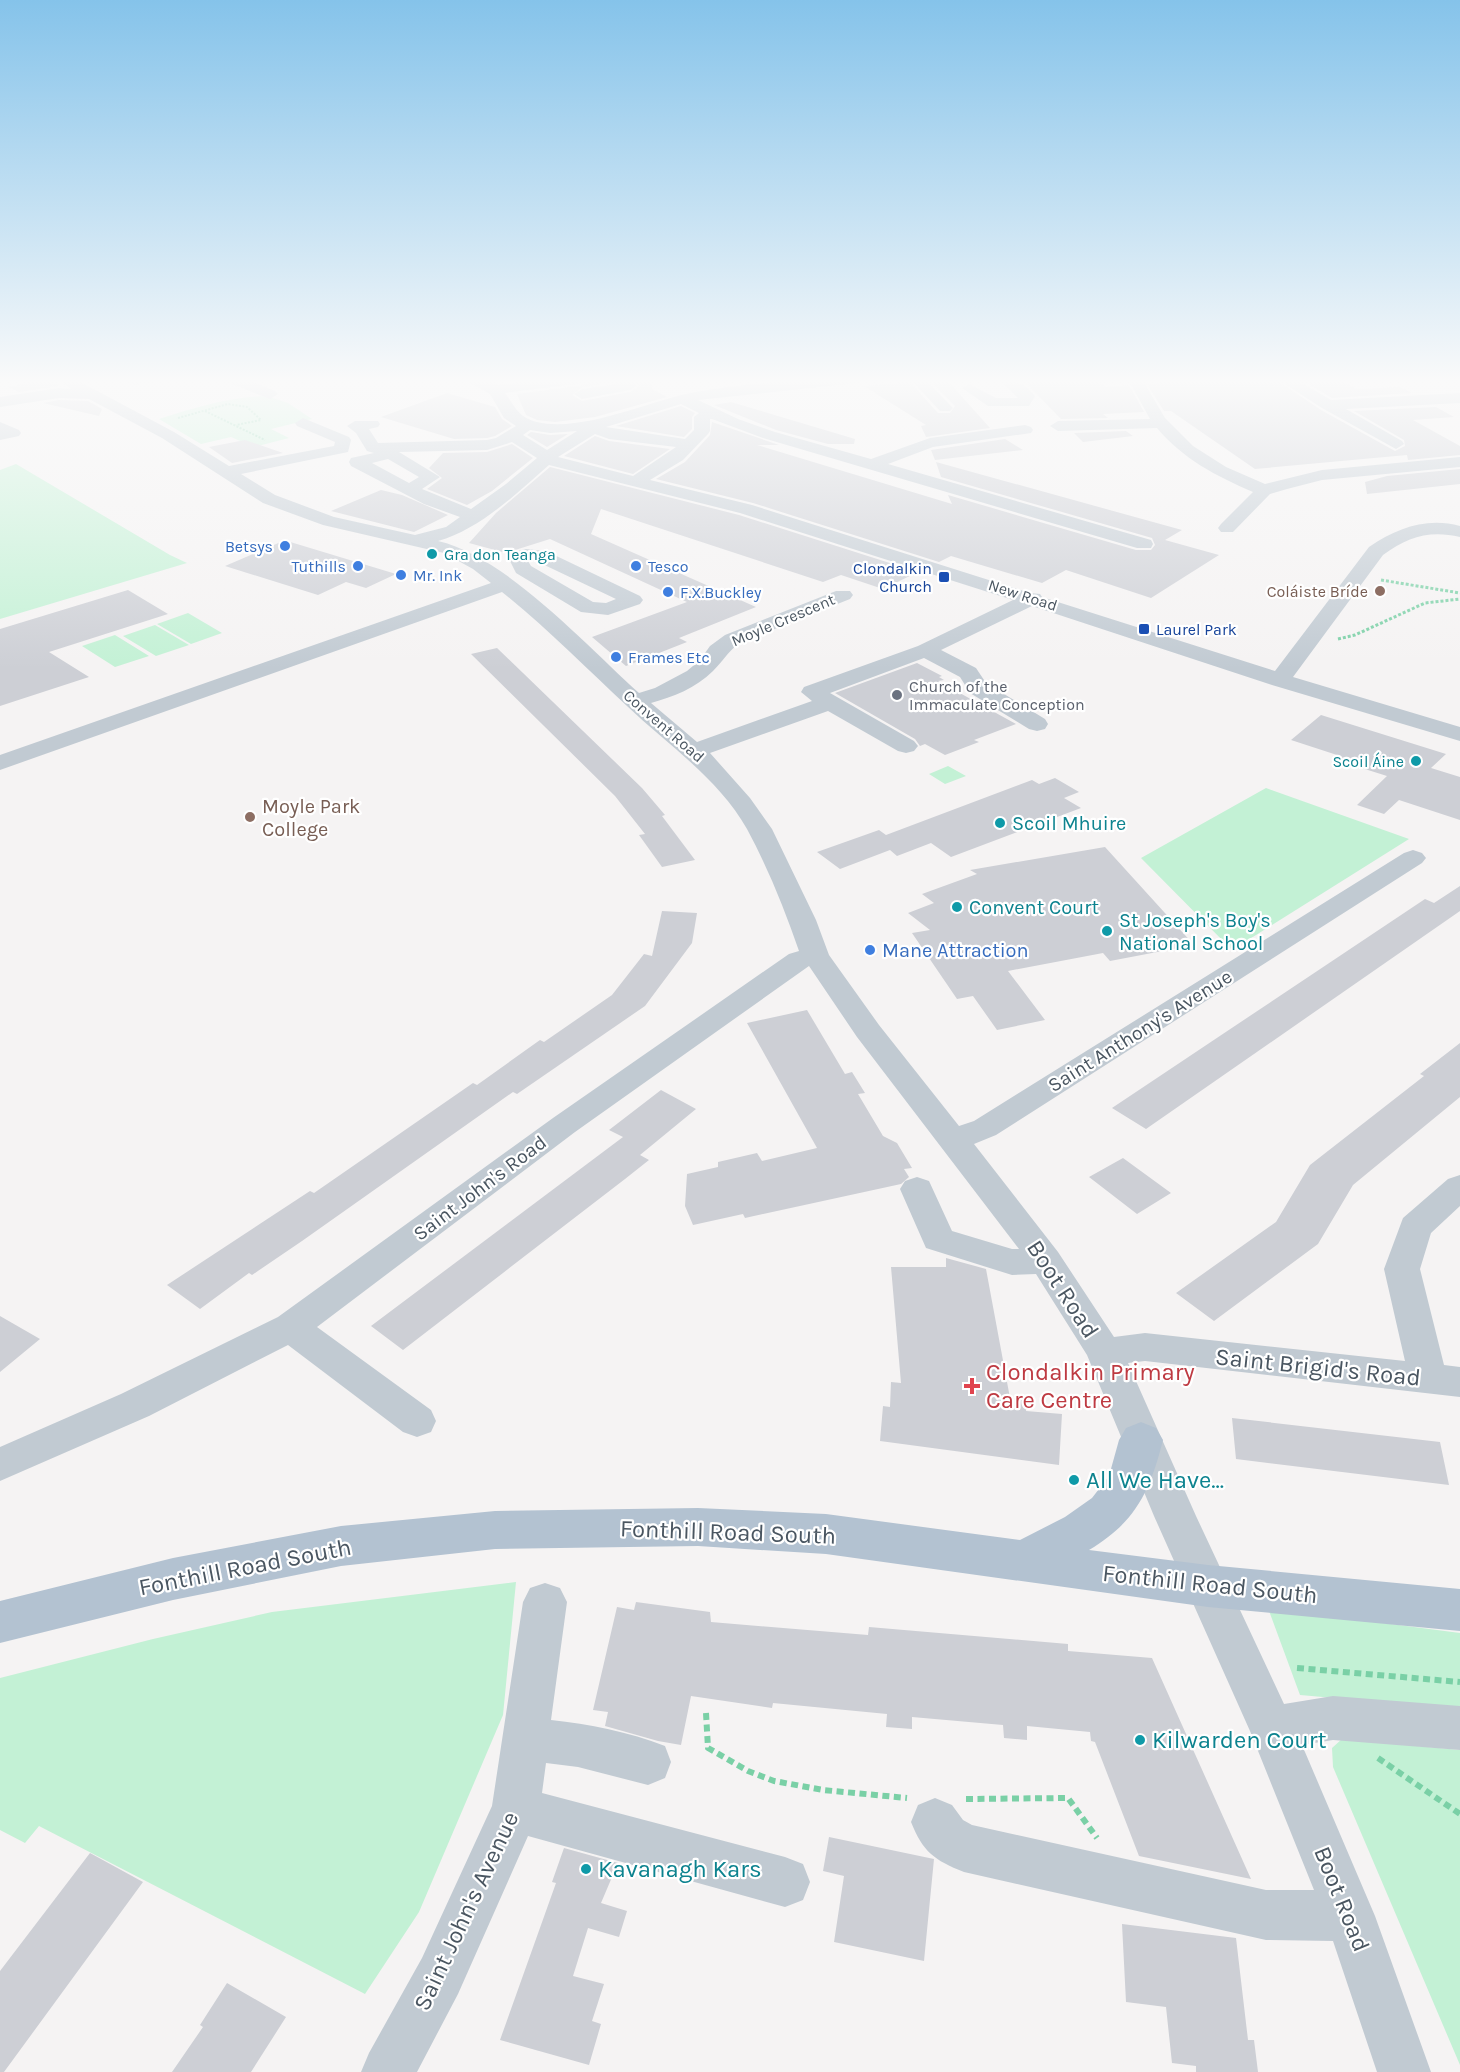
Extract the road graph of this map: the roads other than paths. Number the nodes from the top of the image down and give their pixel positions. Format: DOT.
graph roads {
  1 [pos="231,476"];
  2 [pos="525,476"];
  3 [pos="605,476"];
  4 [pos="645,476"];
  5 [pos="908,476"];
  6 [pos="1234,476"];
  7 [pos="1319,476"];
  8 [pos="635,482"];
  9 [pos="288,486"];
  10 [pos="411,489"];
  11 [pos="1264,490"];
  12 [pos="259,494"];
  13 [pos="327,501"];
  14 [pos="301,512"];
  15 [pos="476,516"];
  16 [pos="1227,528"];
  17 [pos="1457,531"];
  18 [pos="1410,532"];
  19 [pos="1144,544"];
  20 [pos="450,549"];
  21 [pos="1460,551"];
  22 [pos="517,557"];
  23 [pos="475,562"];
  24 [pos="506,584"];
  25 [pos="843,595"];
  26 [pos="1034,598"];
  27 [pos="574,600"];
  28 [pos="531,606"];
  29 [pos="925,650"];
  30 [pos="1280,680"];
  31 [pos="634,701"];
  32 [pos="831,702"];
  33 [pos="1037,724"];
  34 [pos="1460,734"];
  35 [pos="906,746"];
  36 [pos="694,751"];
  37 [pos="0,763"];
  38 [pos="1413,858"];
  39 [pos="815,956"];
  40 [pos="955,1140"];
  41 [pos="1460,1187"];
  42 [pos="917,1189"];
  43 [pos="1046,1261"];
  44 [pos="291,1327"];
  45 [pos="1104,1353"];
  46 [pos="1444,1381"];
  47 [pos="417,1421"];
  48 [pos="1141,1440"];
  49 [pos="0,1464"];
  50 [pos="1023,1561"];
  51 [pos="1208,1586"];
  52 [pos="545,1602"];
  53 [pos="1460,1610"];
  54 [pos="0,1622"];
  55 [pos="1272,1728"];
  56 [pos="1460,1728"];
  57 [pos="525,1739"];
  58 [pos="648,1762"];
  59 [pos="516,1808"];
  60 [pos="935,1822"];
  61 [pos="785,1882"];
  62 [pos="1350,1916"];
  63 [pos="388,2072"];
  64 [pos="1404,2072"];
  1 -- 12 [label="street, Convent Road"];
  2 -- 15 [label="street"];
  3 -- 8 [label="street, New Road"];
  4 -- 8 [label="street"];
  5 -- 19 [label="street"];
  6 -- 11 [label="street"];
  7 -- 11 [label="street"];
  8 -- 26 [label="street, New Road"];
  9 -- 12 [label="street"];
  10 -- 15 [label="street"];
  11 -- 16 [label="street"];
  12 -- 14 [label="street, Convent Road"];
  13 -- 14 [label="street"];
  14 -- 20 [label="street, Convent Road"];
  15 -- 20 [label="street"];
  17 -- 18 [label="street"];
  18 -- 21 [label="street"];
  18 -- 30 [label="street"];
  20 -- 23 [label="street, Convent Road"];
  22 -- 23 [label="street"];
  22 -- 27 [label="street"];
  22 -- 27 [label="street"];
  23 -- 24 [label="street, Convent Road"];
  24 -- 28 [label="street, Convent Road"];
  24 -- 37 [label="street"];
  25 -- 31 [label="street, Moyle Crescent"];
  26 -- 29 [label="street"];
  26 -- 30 [label="street, New Road"];
  27 -- 28 [label="street"];
  28 -- 31 [label="street, Convent Road"];
  29 -- 32 [label="street"];
  29 -- 33 [label="street"];
  30 -- 34 [label="street, New Road"];
  31 -- 36 [label="street, Convent Road"];
  32 -- 35 [label="street"];
  32 -- 36 [label="street"];
  36 -- 39 [label="street, Convent Road"];
  38 -- 40 [label="street, Saint Anthony's Avenue"];
  39 -- 40 [label="street, Boot Road"];
  39 -- 44 [label="street, Saint John's Road"];
  40 -- 43 [label="street, Boot Road"];
  41 -- 46 [label="street"];
  42 -- 43 [label="street"];
  43 -- 45 [label="street, Boot Road"];
  44 -- 47 [label="street"];
  44 -- 49 [label="street, Saint John's Road"];
  45 -- 46 [label="street, Saint Brigid's Road"];
  45 -- 48 [label="street, Boot Road"];
  48 -- 50 [label="main road"];
  48 -- 51 [label="street, Boot Road"];
  50 -- 51 [label="main road, Fonthill Road South"];
  50 -- 54 [label="main road, Fonthill Road South"];
  51 -- 53 [label="main road, Fonthill Road South"];
  51 -- 55 [label="street, Boot Road"];
  52 -- 57 [label="street, Saint John's Avenue"];
  55 -- 56 [label="street"];
  55 -- 62 [label="street, Boot Road"];
  57 -- 58 [label="street"];
  57 -- 59 [label="street, Saint John's Avenue"];
  59 -- 61 [label="street"];
  59 -- 63 [label="street, Saint John's Avenue"];
  60 -- 62 [label="street"];
  62 -- 64 [label="street, Boot Road"];
}
